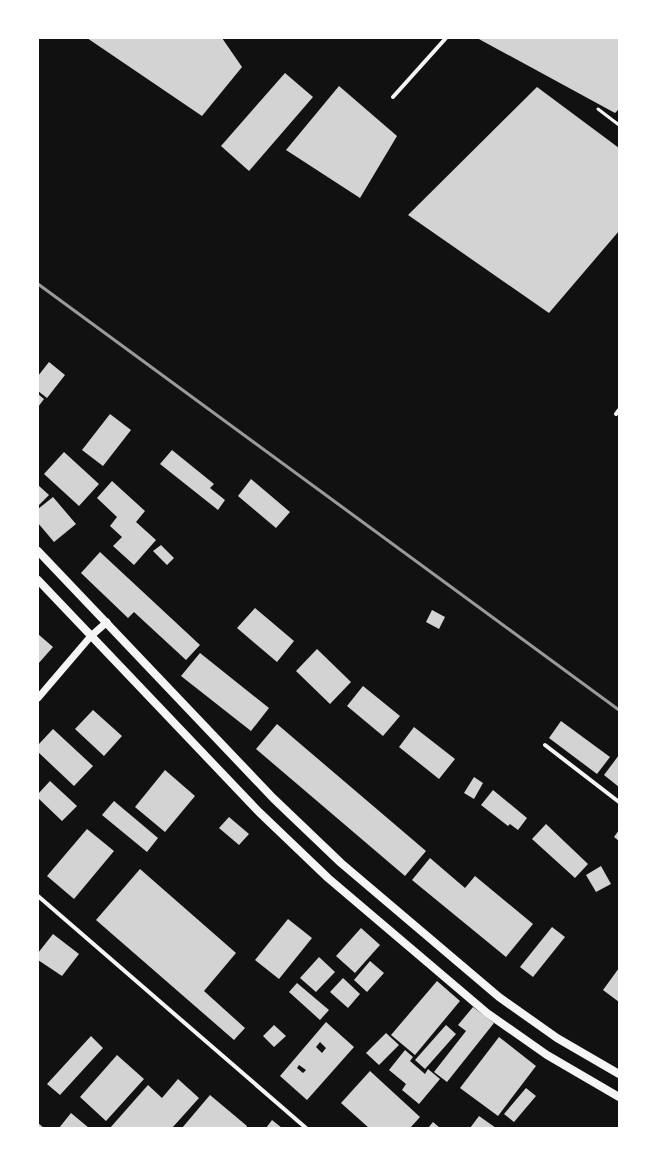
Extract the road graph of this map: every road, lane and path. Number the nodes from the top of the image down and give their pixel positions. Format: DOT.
graph roads {
  1 [pos="446,38"];
  2 [pos="393,97"];
  3 [pos="598,108"];
  4 [pos="619,125"];
  5 [pos="38,551"];
  6 [pos="38,580"];
  7 [pos="106,622"];
  8 [pos="91,636"];
  9 [pos="38,698"];
  10 [pos="545,745"];
  11 [pos="619,802"];
  12 [pos="38,896"];
  13 [pos="619,1074"];
  14 [pos="619,1097"];
  15 [pos="306,1128"];
  1 -- 2 [label="street"];
  3 -- 4 [label="lane"];
  5 -- 7 [label="main road"];
  6 -- 8 [label="main road"];
  7 -- 8 [label="street"];
  7 -- 13 [label="main road"];
  8 -- 9 [label="street"];
  8 -- 14 [label="main road"];
  10 -- 11 [label="street"];
  12 -- 15 [label="street"];
}
